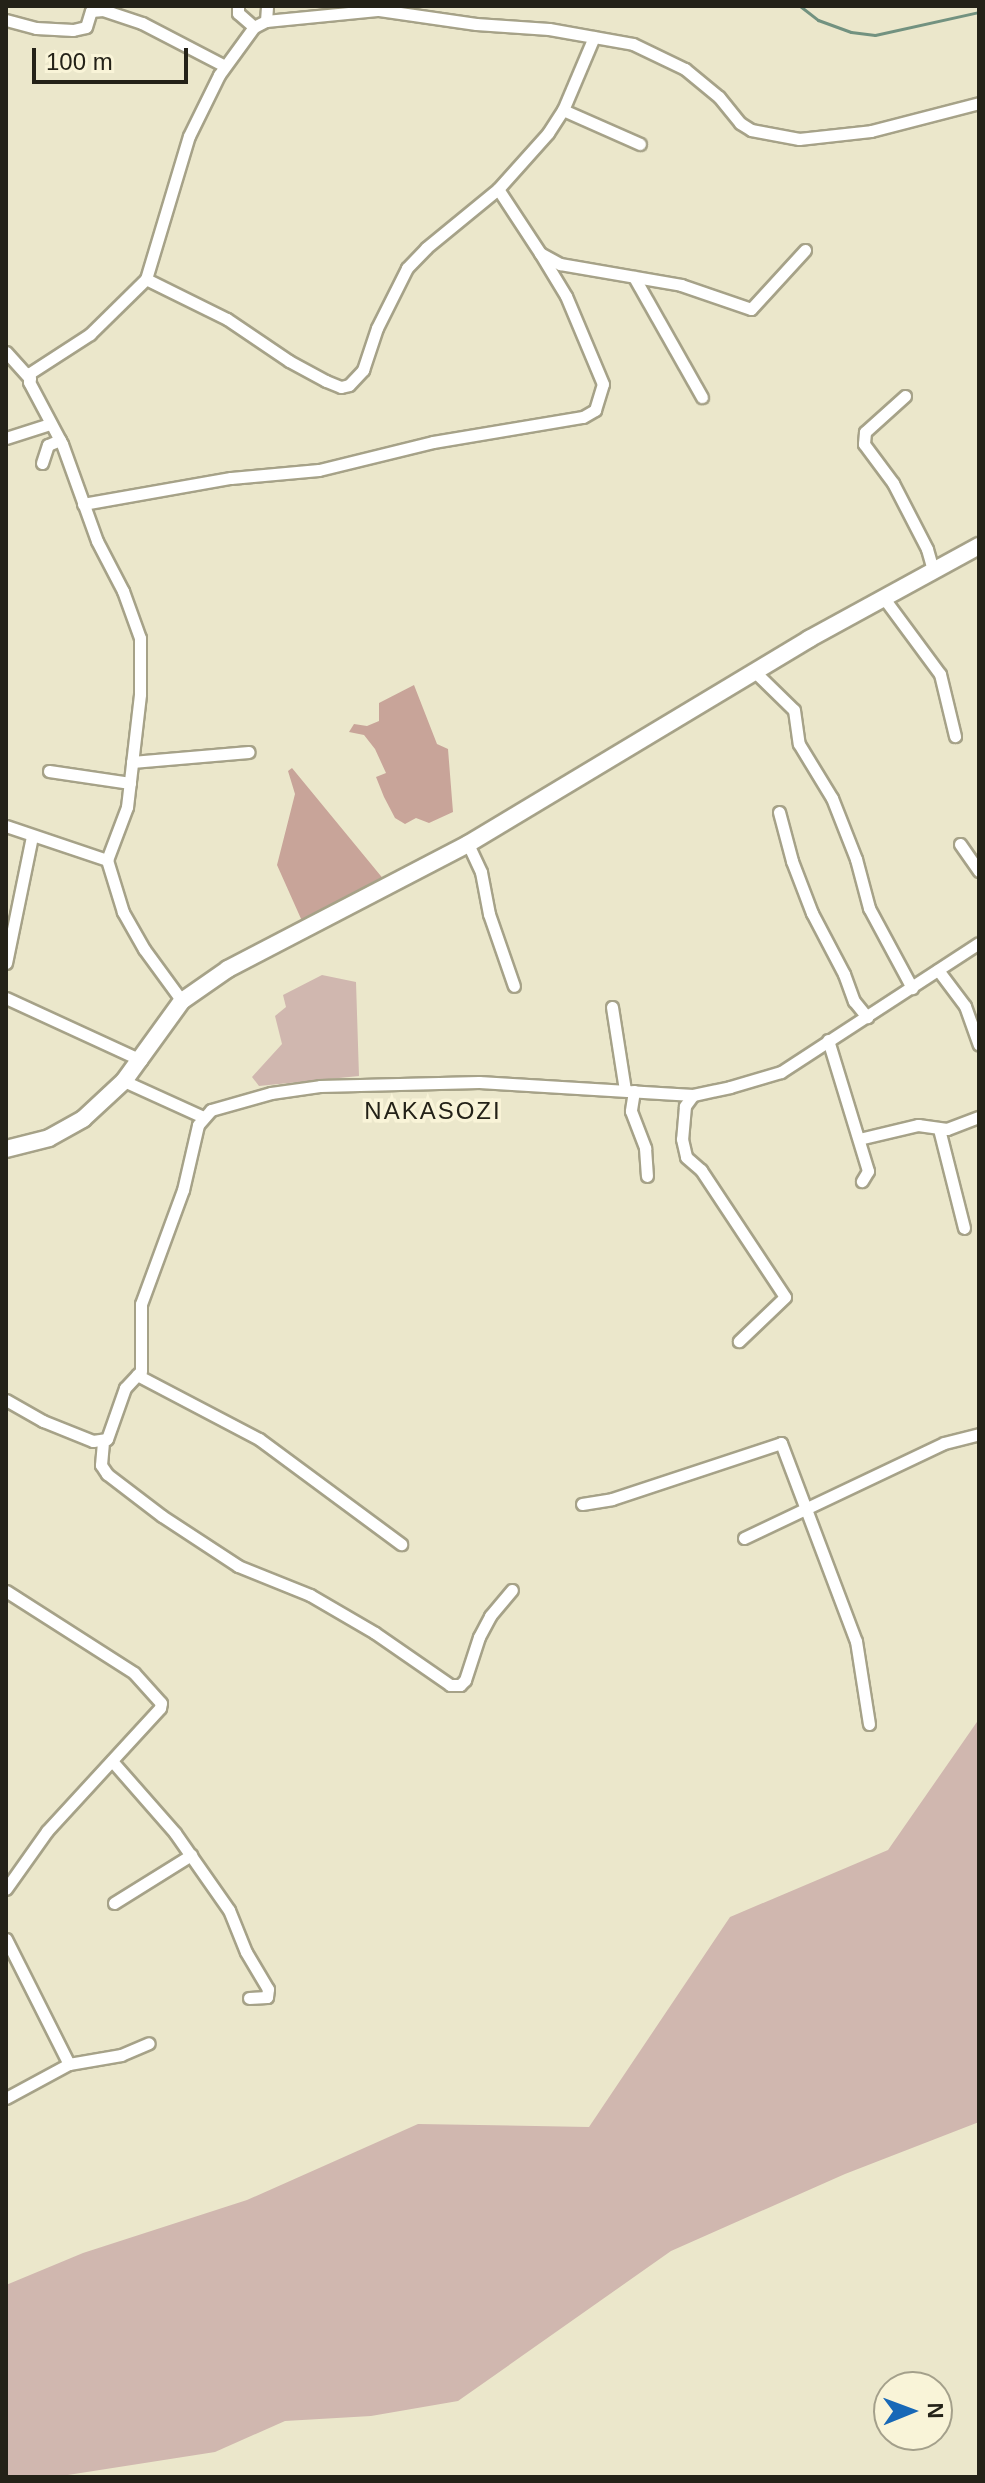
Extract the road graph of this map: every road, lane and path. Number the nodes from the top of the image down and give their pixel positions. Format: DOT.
graph roads {
  1 [pos="238,6"];
  2 [pos="267,6"];
  3 [pos="6,20"];
  4 [pos="266,21"];
  5 [pos="254,27"];
  6 [pos="594,37"];
  7 [pos="225,66"];
  8 [pos="979,103"];
  9 [pos="563,110"];
  10 [pos="640,144"];
  11 [pos="498,189"];
  12 [pos="805,250"];
  13 [pos="540,253"];
  14 [pos="634,277"];
  15 [pos="146,279"];
  16 [pos="6,352"];
  17 [pos="30,379"];
  18 [pos="905,396"];
  19 [pos="702,397"];
  20 [pos="50,424"];
  21 [pos="6,438"];
  22 [pos="60,440"];
  23 [pos="42,463"];
  24 [pos="83,504"];
  25 [pos="979,546"];
  26 [pos="933,570"];
  27 [pos="883,597"];
  28 [pos="755,672"];
  29 [pos="955,736"];
  30 [pos="249,752"];
  31 [pos="132,762"];
  32 [pos="49,771"];
  33 [pos="130,783"];
  34 [pos="779,812"];
  35 [pos="6,826"];
  36 [pos="32,836"];
  37 [pos="468,844"];
  38 [pos="960,844"];
  39 [pos="107,860"];
  40 [pos="979,871"];
  41 [pos="979,943"];
  42 [pos="6,963"];
  43 [pos="938,970"];
  44 [pos="514,986"];
  45 [pos="912,988"];
  46 [pos="6,998"];
  47 [pos="182,1001"];
  48 [pos="612,1007"];
  49 [pos="867,1017"];
  50 [pos="828,1040"];
  51 [pos="979,1045"];
  52 [pos="141,1060"];
  53 [pos="124,1081"];
  54 [pos="629,1090"];
  55 [pos="693,1095"];
  56 [pos="203,1117"];
  57 [pos="979,1117"];
  58 [pos="939,1129"];
  59 [pos="859,1139"];
  60 [pos="6,1149"];
  61 [pos="647,1176"];
  62 [pos="862,1181"];
  63 [pos="964,1228"];
  64 [pos="739,1341"];
  65 [pos="137,1375"];
  66 [pos="6,1400"];
  67 [pos="979,1434"];
  68 [pos="103,1442"];
  69 [pos="582,1504"];
  70 [pos="808,1508"];
  71 [pos="744,1538"];
  72 [pos="401,1544"];
  73 [pos="512,1590"];
  74 [pos="6,1591"];
  75 [pos="869,1724"];
  76 [pos="112,1761"];
  77 [pos="191,1855"];
  78 [pos="6,1889"];
  79 [pos="114,1903"];
  80 [pos="6,1939"];
  81 [pos="249,1998"];
  82 [pos="149,2043"];
  83 [pos="69,2064"];
  84 [pos="6,2098"];
  1 -- 5 [label="street"];
  2 -- 4 [label="street"];
  3 -- 7 [label="street"];
  4 -- 5 [label="street"];
  4 -- 6 [label="street"];
  5 -- 7 [label="street"];
  6 -- 8 [label="street"];
  6 -- 9 [label="street"];
  7 -- 15 [label="street"];
  9 -- 10 [label="street"];
  9 -- 11 [label="street"];
  11 -- 13 [label="street"];
  11 -- 15 [label="street"];
  12 -- 14 [label="street"];
  13 -- 14 [label="street"];
  13 -- 24 [label="street"];
  14 -- 19 [label="street"];
  15 -- 17 [label="street"];
  16 -- 17 [label="street"];
  17 -- 20 [label="street"];
  18 -- 26 [label="street"];
  20 -- 21 [label="street"];
  20 -- 22 [label="street"];
  22 -- 23 [label="street"];
  22 -- 24 [label="street"];
  24 -- 31 [label="street"];
  25 -- 26 [label="street"];
  26 -- 27 [label="street"];
  27 -- 28 [label="street"];
  27 -- 29 [label="street"];
  28 -- 37 [label="street"];
  28 -- 45 [label="street"];
  30 -- 31 [label="street"];
  31 -- 33 [label="street"];
  32 -- 33 [label="street"];
  33 -- 39 [label="street"];
  34 -- 49 [label="street"];
  35 -- 36 [label="street"];
  36 -- 39 [label="street"];
  36 -- 42 [label="street"];
  37 -- 44 [label="street"];
  37 -- 47 [label="street"];
  38 -- 40 [label="street"];
  39 -- 47 [label="street"];
  41 -- 43 [label="street"];
  43 -- 45 [label="street"];
  43 -- 51 [label="street"];
  45 -- 49 [label="street"];
  46 -- 52 [label="street"];
  47 -- 52 [label="street"];
  48 -- 54 [label="street"];
  49 -- 50 [label="street"];
  50 -- 55 [label="street"];
  50 -- 59 [label="street"];
  52 -- 53 [label="street"];
  53 -- 56 [label="street"];
  53 -- 60 [label="street"];
  54 -- 55 [label="street"];
  54 -- 56 [label="street"];
  54 -- 61 [label="street"];
  55 -- 64 [label="street"];
  56 -- 65 [label="street"];
  57 -- 58 [label="street"];
  58 -- 59 [label="street"];
  58 -- 63 [label="street"];
  59 -- 62 [label="street"];
  65 -- 68 [label="street"];
  65 -- 72 [label="street"];
  66 -- 68 [label="street"];
  67 -- 70 [label="street"];
  68 -- 73 [label="street"];
  69 -- 70 [label="street"];
  70 -- 71 [label="street"];
  70 -- 75 [label="street"];
  74 -- 76 [label="street"];
  76 -- 77 [label="street"];
  76 -- 78 [label="street"];
  77 -- 79 [label="street"];
  77 -- 81 [label="street"];
  80 -- 83 [label="street"];
  82 -- 83 [label="street"];
  83 -- 84 [label="street"];
}
